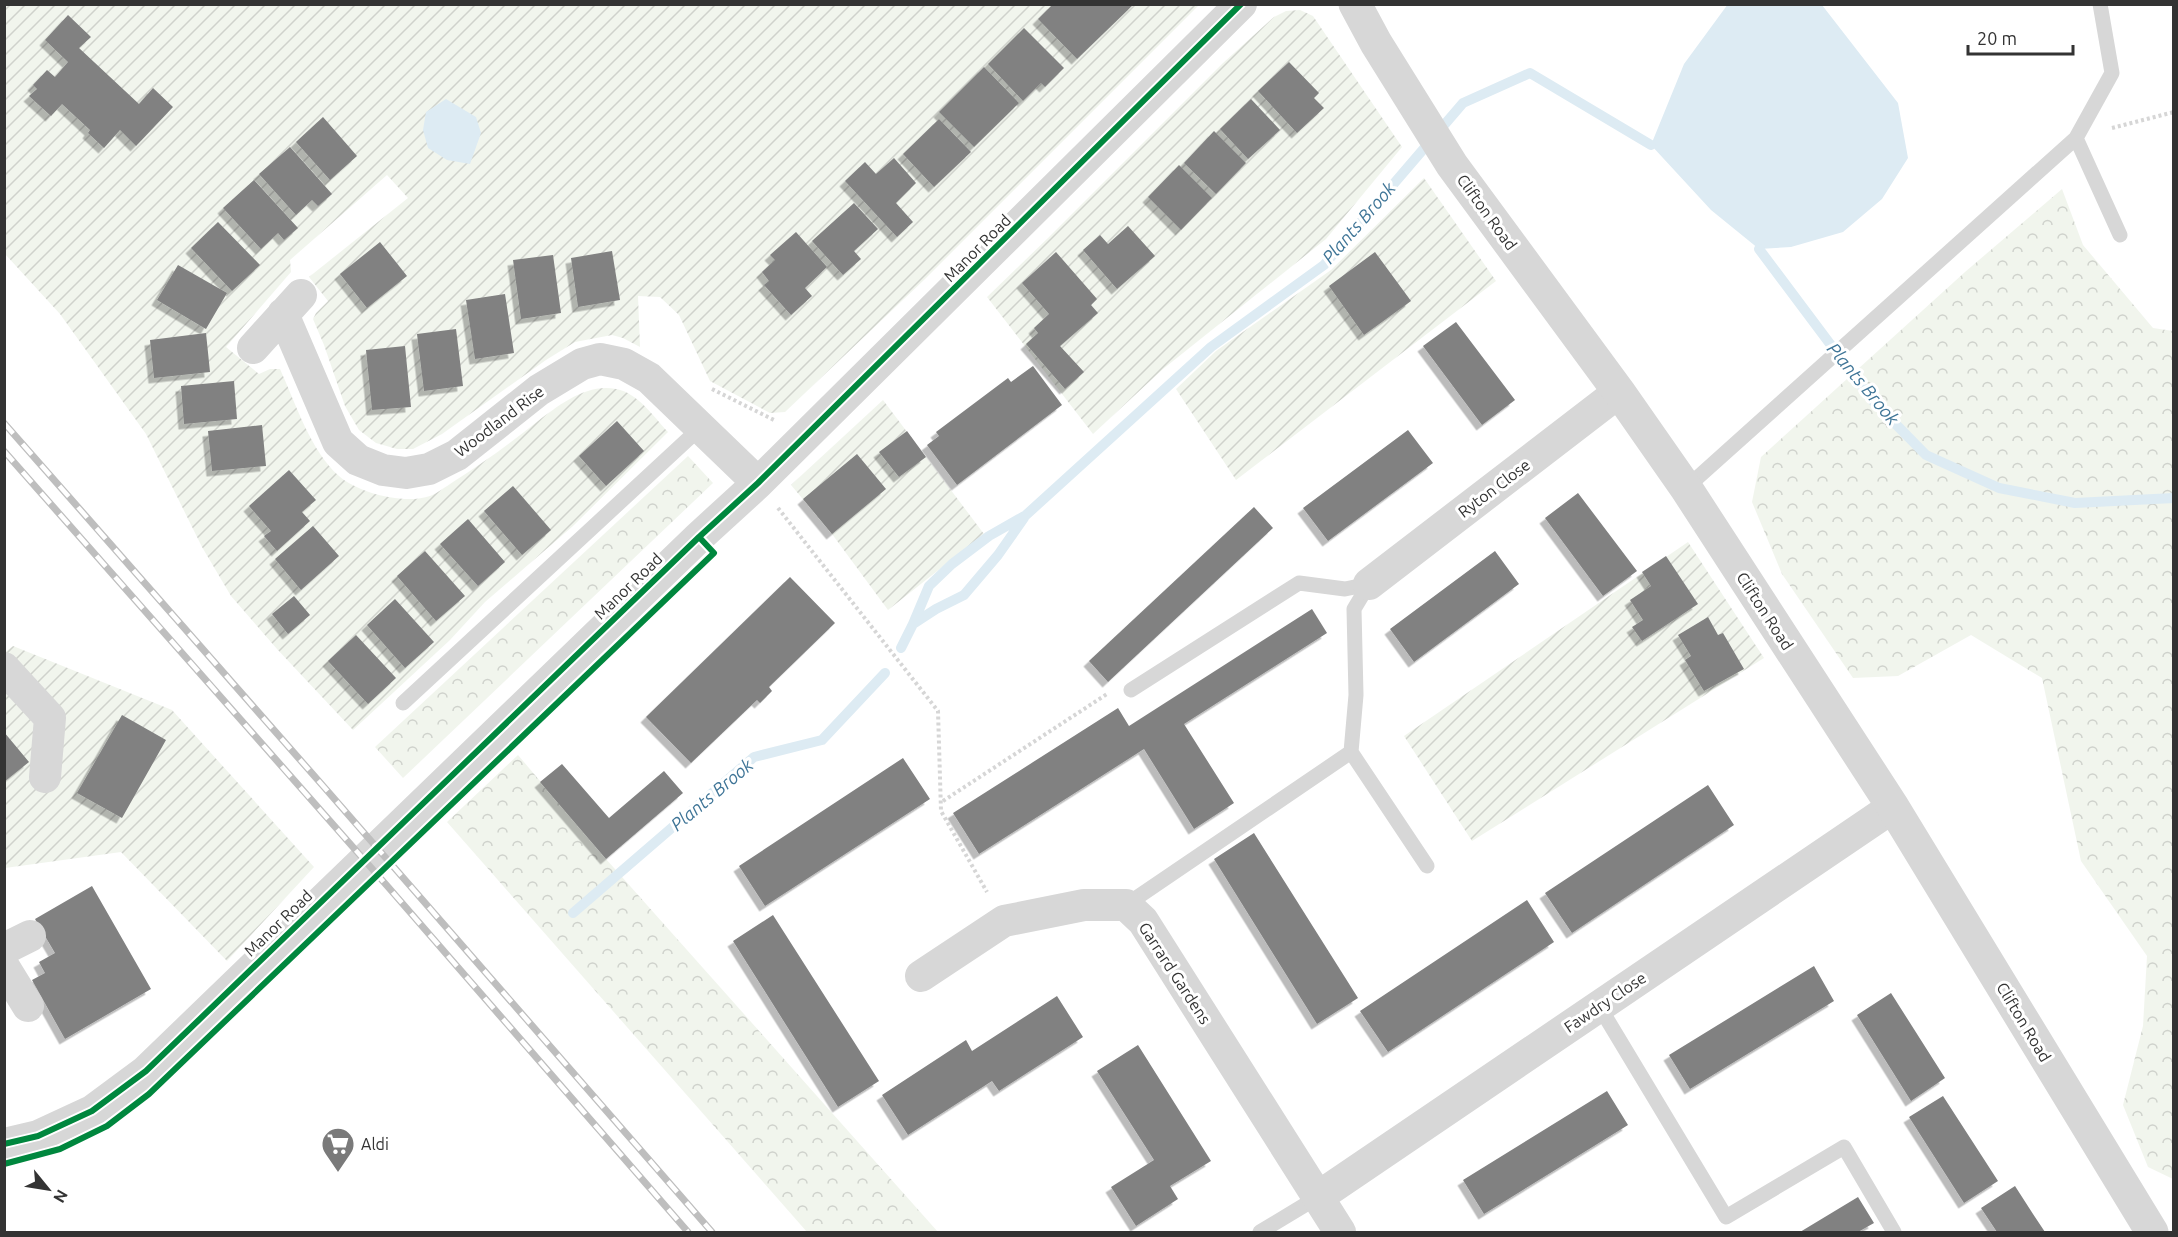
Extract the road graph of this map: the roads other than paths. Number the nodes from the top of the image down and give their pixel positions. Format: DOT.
graph roads {
  1 [pos="1241,4"];
  2 [pos="1355,4"];
  3 [pos="2100,4"];
  4 [pos="2076,138"];
  5 [pos="2120,234"];
  6 [pos="253,348"];
  7 [pos="1619,392"];
  8 [pos="700,428"];
  9 [pos="758,483"];
  10 [pos="1686,488"];
  11 [pos="1369,584"];
  12 [pos="4,668"];
  13 [pos="1131,690"];
  14 [pos="403,703"];
  15 [pos="1351,752"];
  16 [pos="45,777"];
  17 [pos="1893,807"];
  18 [pos="1428,866"];
  19 [pos="1126,905"];
  20 [pos="4,967"];
  21 [pos="921,976"];
  22 [pos="28,1006"];
  23 [pos="1599,1006"];
  24 [pos="4,1144"];
  25 [pos="1318,1197"];
  26 [pos="1260,1233"];
  27 [pos="1340,1233"];
  28 [pos="1894,1233"];
  29 [pos="2152,1233"];
  1 -- 9 [label="street, Manor Road"];
  2 -- 7 [label="street, Clifton Road"];
  3 -- 4 [label="lane"];
  4 -- 5 [label="lane"];
  4 -- 10 [label="lane"];
  6 -- 8 [label="street, Woodland Rise"];
  7 -- 10 [label="street, Clifton Road"];
  7 -- 11 [label="street, Ryton Close"];
  8 -- 9 [label="street, Woodland Rise"];
  8 -- 14 [label="lane"];
  9 -- 24 [label="street, Manor Road"];
  10 -- 17 [label="street, Clifton Road"];
  11 -- 13 [label="lane"];
  11 -- 15 [label="lane"];
  12 -- 16 [label="street"];
  15 -- 18 [label="lane"];
  15 -- 19 [label="lane"];
  17 -- 23 [label="street, Fawdry Close"];
  17 -- 29 [label="street, Clifton Road"];
  19 -- 21 [label="street"];
  19 -- 25 [label="street, Garrard Gardens"];
  20 -- 22 [label="street"];
  23 -- 25 [label="street, Fawdry Close"];
  23 -- 28 [label="lane"];
  25 -- 26 [label="lane"];
  25 -- 27 [label="street, Garrard Gardens"];
}
